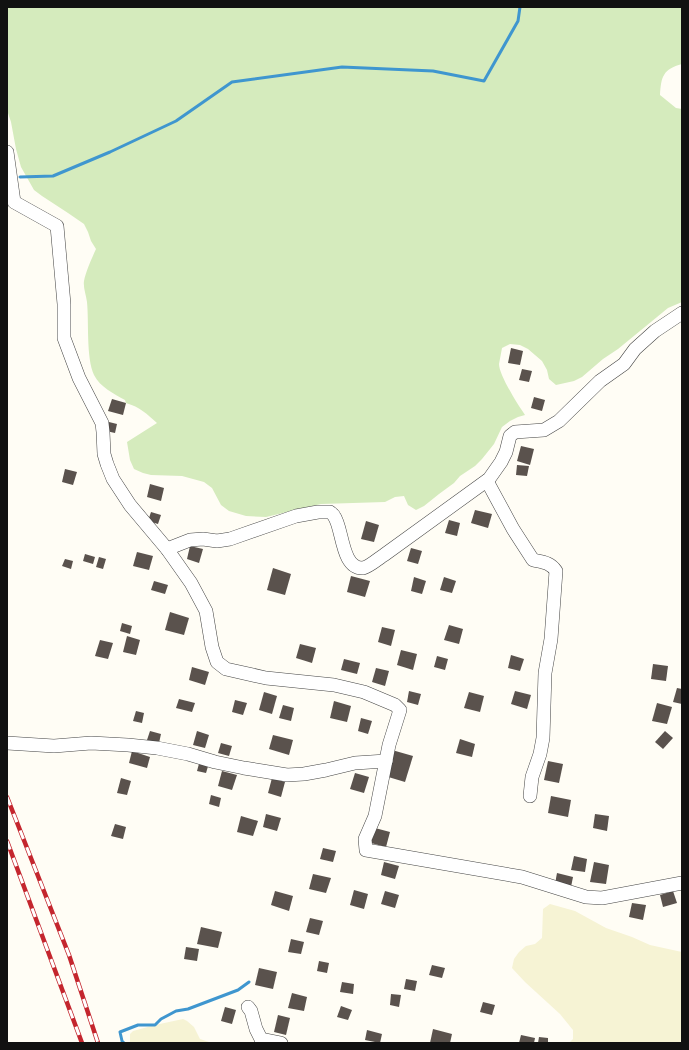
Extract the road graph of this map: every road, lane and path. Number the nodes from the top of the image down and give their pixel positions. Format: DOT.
graph roads {
  1 [pos="7,152"];
  2 [pos="682,313"];
  3 [pos="487,481"];
  4 [pos="167,549"];
  5 [pos="7,744"];
  6 [pos="386,761"];
  7 [pos="530,796"];
  8 [pos="682,884"];
  9 [pos="248,1007"];
  10 [pos="281,1043"];
  1 -- 4 [label="street"];
  2 -- 3 [label="street"];
  3 -- 4 [label="street"];
  3 -- 7 [label="street"];
  4 -- 6 [label="street"];
  5 -- 6 [label="street"];
  6 -- 8 [label="street"];
  9 -- 10 [label="street"];
}
